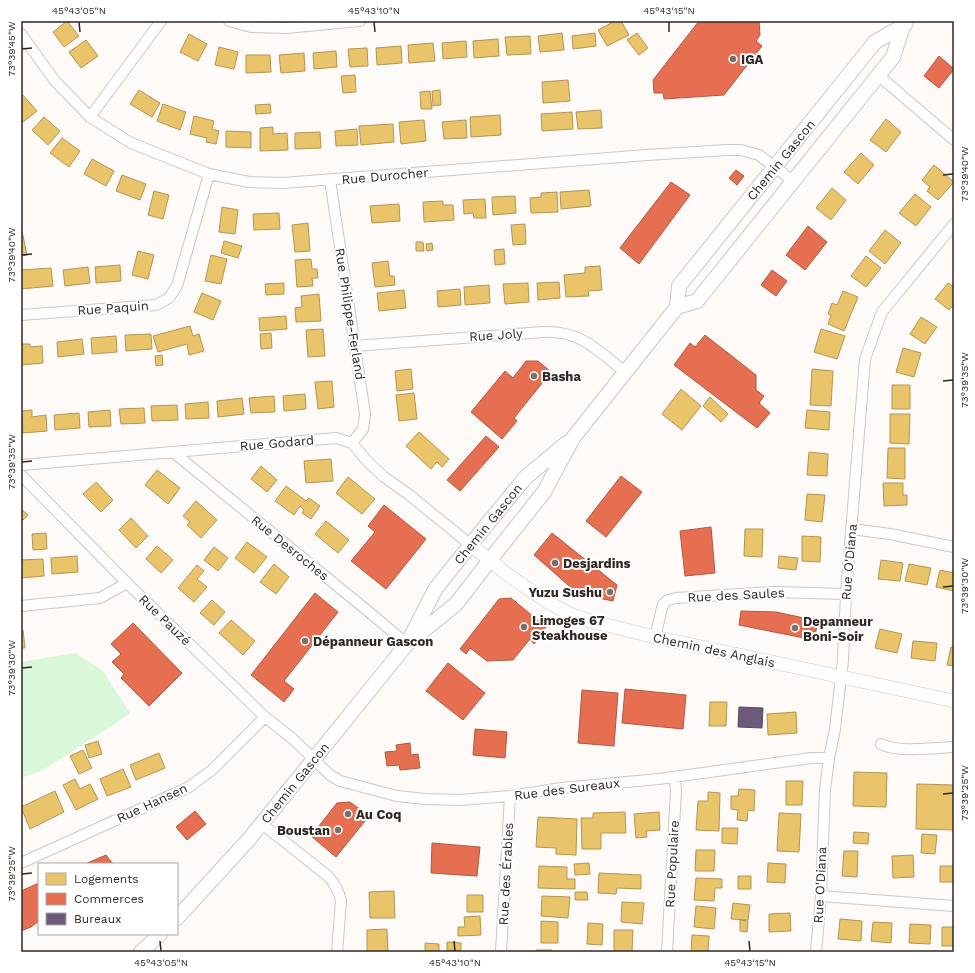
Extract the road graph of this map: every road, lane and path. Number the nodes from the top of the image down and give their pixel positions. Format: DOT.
graph roads {
  1 [pos="162,21"];
  2 [pos="229,21"];
  3 [pos="360,21"];
  4 [pos="286,24"];
  5 [pos="905,24"];
  6 [pos="21,34"];
  7 [pos="878,75"];
  8 [pos="90,117"];
  9 [pos="954,140"];
  10 [pos="776,166"];
  11 [pos="209,174"];
  12 [pos="330,180"];
  13 [pos="793,181"];
  14 [pos="954,224"];
  15 [pos="677,307"];
  16 [pos="21,315"];
  17 [pos="354,346"];
  18 [pos="625,372"];
  19 [pos="572,438"];
  20 [pos="352,443"];
  21 [pos="173,452"];
  22 [pos="21,465"];
  23 [pos="21,475"];
  24 [pos="852,529"];
  25 [pos="471,544"];
  26 [pos="954,547"];
  27 [pos="490,560"];
  28 [pos="127,582"];
  29 [pos="846,594"];
  30 [pos="21,606"];
  31 [pos="655,637"];
  32 [pos="407,644"];
  33 [pos="841,677"];
  34 [pos="954,701"];
  35 [pos="265,717"];
  36 [pos="881,744"];
  37 [pos="954,747"];
  38 [pos="829,758"];
  39 [pos="314,760"];
  40 [pos="675,776"];
  41 [pos="510,796"];
  42 [pos="262,824"];
  43 [pos="21,863"];
  44 [pos="821,896"];
  45 [pos="954,906"];
  46 [pos="178,917"];
  47 [pos="159,935"];
  48 [pos="141,952"];
  49 [pos="337,952"];
  50 [pos="501,952"];
  51 [pos="667,952"];
  52 [pos="816,952"];
  1 -- 8 [label="street"];
  2 -- 4 [label="street"];
  3 -- 4 [label="street"];
  5 -- 7 [label="main road, Chemin Gascon"];
  5 -- 10 [label="main road, Chemin Gascon"];
  6 -- 8 [label="street, Rue Durocher"];
  7 -- 9 [label="street"];
  7 -- 13 [label="main road, Chemin Gascon"];
  8 -- 11 [label="street, Rue Durocher"];
  10 -- 12 [label="street, Rue Durocher"];
  10 -- 13 [label="street, Rue Durocher"];
  10 -- 15 [label="main road, Chemin Gascon"];
  11 -- 12 [label="street, Rue Durocher"];
  11 -- 16 [label="street, Rue Paquin"];
  12 -- 17 [label="street, Rue Philippe-Ferland"];
  13 -- 15 [label="main road, Chemin Gascon"];
  14 -- 24 [label="street, Rue O'Diana"];
  15 -- 18 [label="main road, Chemin Gascon"];
  17 -- 18 [label="street, Rue Joly"];
  17 -- 20 [label="street, Rue Philippe-Ferland"];
  18 -- 19 [label="main road, Chemin Gascon"];
  19 -- 25 [label="main road, Chemin Gascon"];
  19 -- 27 [label="main road, Chemin Gascon"];
  20 -- 21 [label="street, Rue Godard"];
  20 -- 25 [label="street"];
  21 -- 22 [label="street, Rue Godard"];
  21 -- 32 [label="street, Rue Desroches"];
  23 -- 28 [label="street, Rue Pauzé"];
  24 -- 26 [label="street"];
  24 -- 29 [label="street, Rue O'Diana"];
  25 -- 27 [label="street"];
  25 -- 32 [label="main road, Chemin Gascon"];
  27 -- 31 [label="street, Chemin des Anglais"];
  27 -- 32 [label="main road, Chemin Gascon"];
  28 -- 30 [label="street"];
  28 -- 35 [label="street, Rue Pauzé"];
  29 -- 31 [label="street, Rue des Saules"];
  29 -- 33 [label="street, Rue O'Diana"];
  31 -- 33 [label="street, Chemin des Anglais"];
  32 -- 39 [label="main road, Chemin Gascon"];
  33 -- 34 [label="street, Chemin des Anglais"];
  33 -- 38 [label="street, Rue O'Diana"];
  35 -- 39 [label="street, Rue Pauzé"];
  35 -- 43 [label="street, Rue Hansen"];
  36 -- 37 [label="street"];
  38 -- 40 [label="street, Rue des Sureaux"];
  38 -- 44 [label="street, Rue O'Diana"];
  39 -- 41 [label="street, Rue des Sureaux"];
  39 -- 42 [label="main road, Chemin Gascon"];
  40 -- 41 [label="street, Rue des Sureaux"];
  40 -- 51 [label="street, Rue Populaire"];
  41 -- 50 [label="street, Rue des Érables"];
  42 -- 46 [label="main road, Chemin Gascon"];
  42 -- 49 [label="street"];
  44 -- 45 [label="street"];
  44 -- 52 [label="street, Rue O'Diana"];
  47 -- 48 [label="main road"];
}
